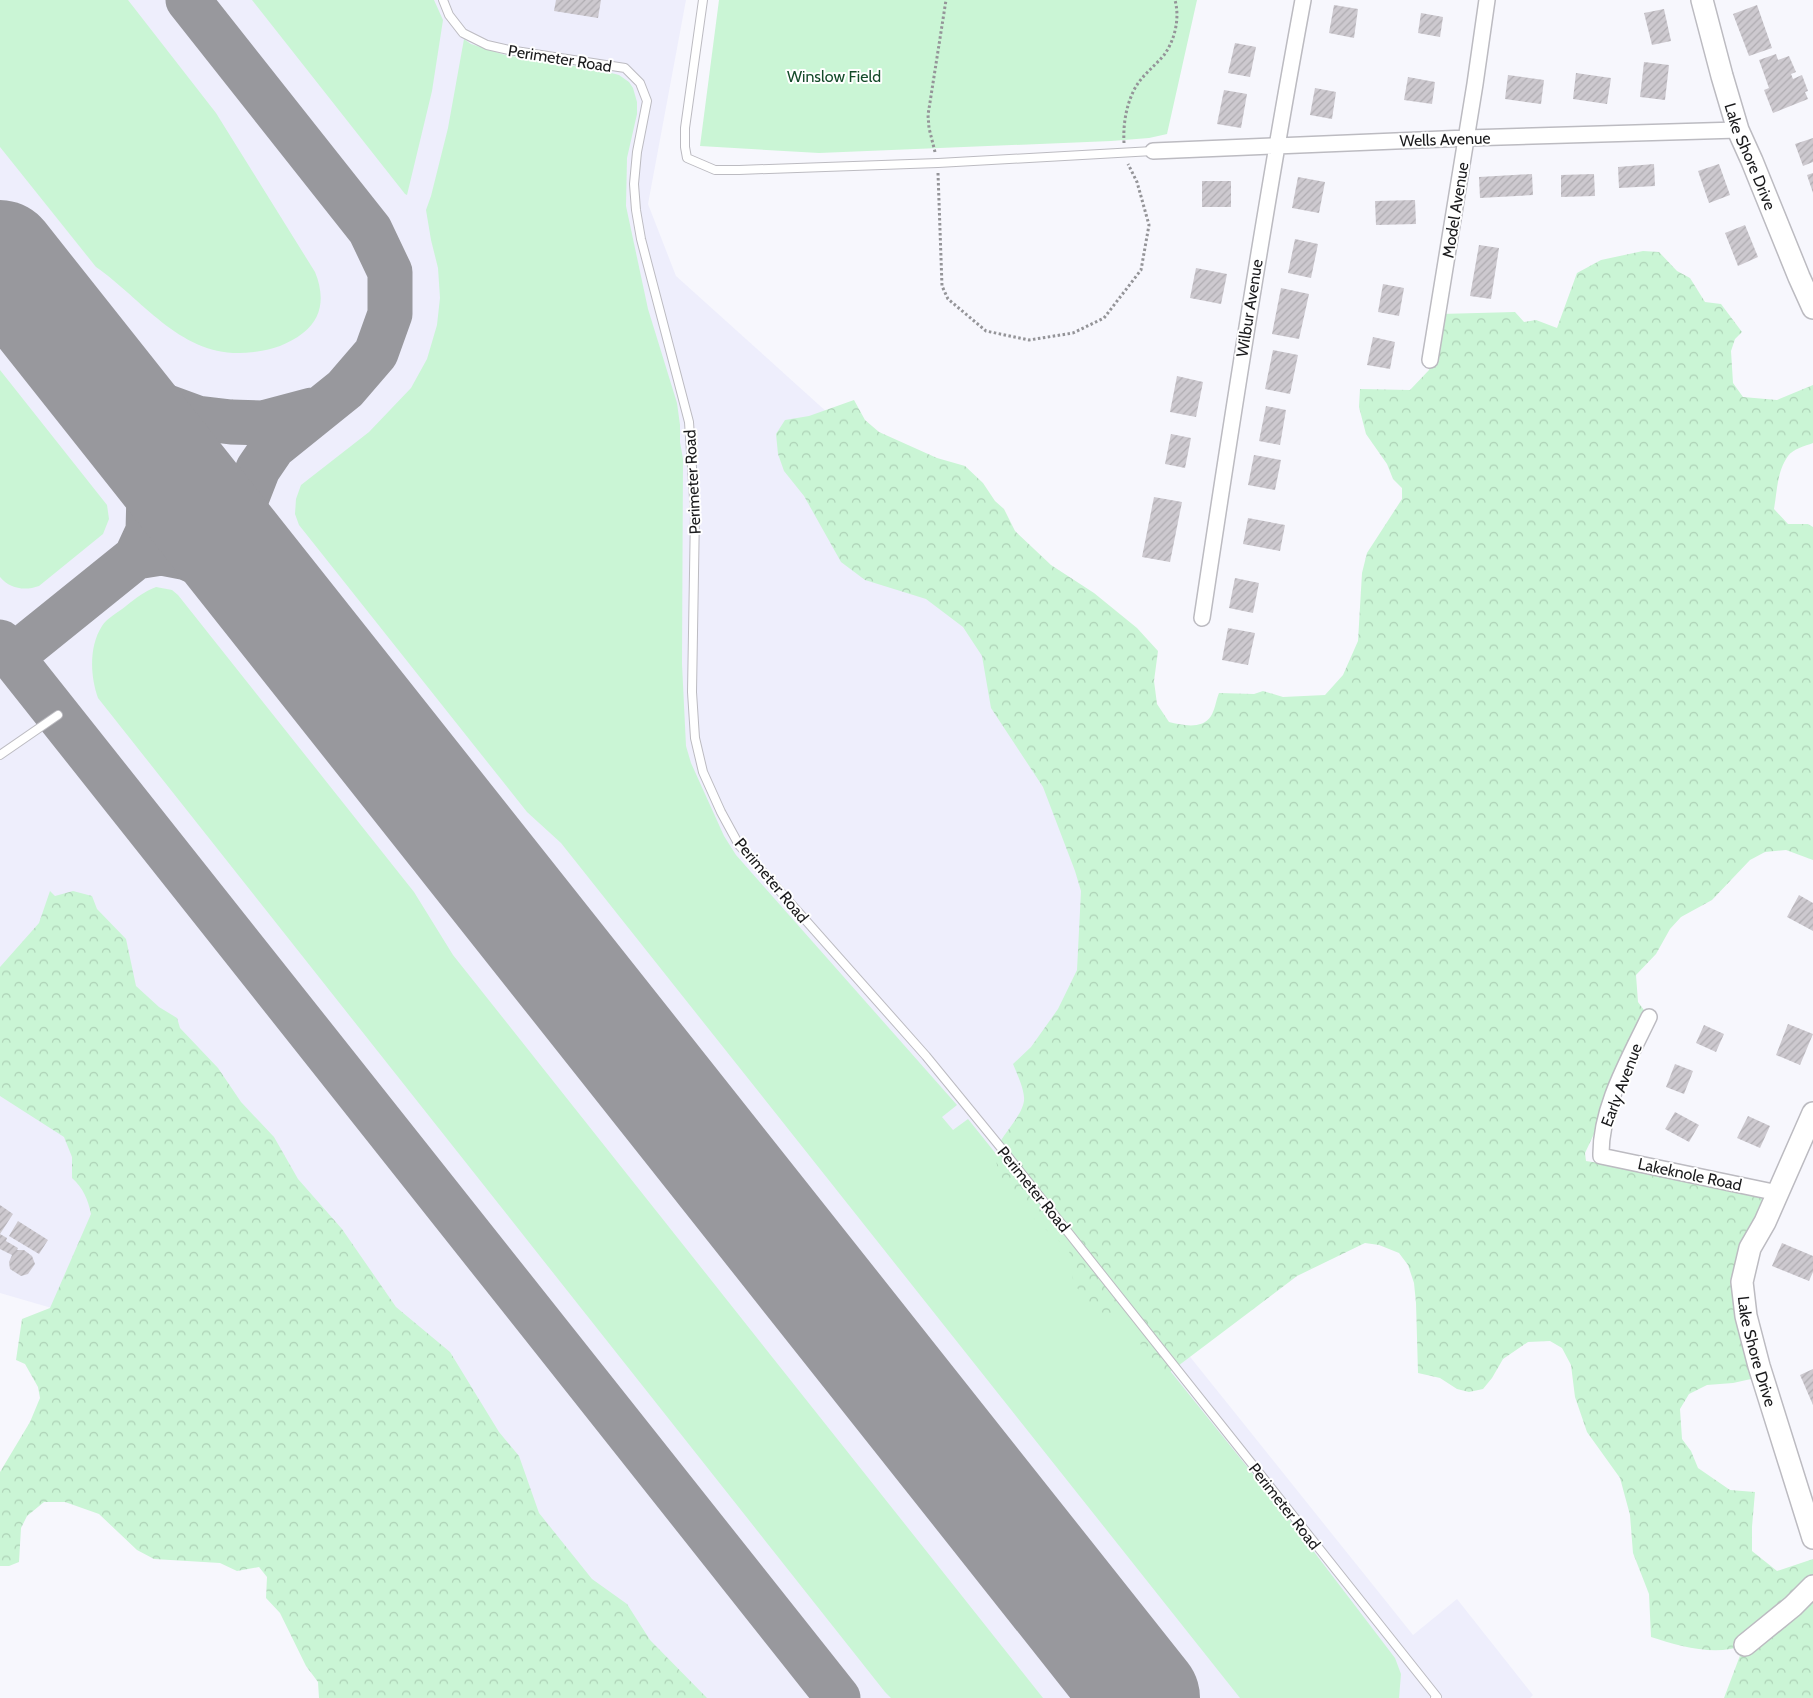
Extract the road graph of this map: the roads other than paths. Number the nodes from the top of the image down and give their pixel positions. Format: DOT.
graph roads {
  1 [pos="443,0"];
  2 [pos="703,0"];
  3 [pos="1303,0"];
  4 [pos="1487,0"];
  5 [pos="1702,0"];
  6 [pos="1738,130"];
  7 [pos="1467,138"];
  8 [pos="1276,146"];
  9 [pos="1153,151"];
  10 [pos="1813,308"];
  11 [pos="1430,360"];
  12 [pos="1202,618"];
  13 [pos="58,715"];
  14 [pos="0,755"];
  15 [pos="1649,1017"];
  16 [pos="1813,1113"];
  17 [pos="1601,1156"];
  18 [pos="1778,1193"];
  19 [pos="1813,1538"];
  20 [pos="1813,1586"];
  21 [pos="1745,1645"];
  22 [pos="1436,1698"];
  1 -- 22 [label="lane, Perimeter Road"];
  2 -- 9 [label="lane"];
  3 -- 8 [label="street, Wilbur Avenue"];
  4 -- 7 [label="street, Model Avenue"];
  5 -- 6 [label="street, Lake Shore Drive"];
  6 -- 7 [label="street, Wells Avenue"];
  6 -- 10 [label="street, Lake Shore Drive"];
  7 -- 8 [label="street, Wells Avenue"];
  7 -- 11 [label="street, Model Avenue"];
  8 -- 9 [label="street, Wells Avenue"];
  8 -- 12 [label="street, Wilbur Avenue"];
  13 -- 14 [label="lane"];
  15 -- 17 [label="street, Early Avenue"];
  16 -- 18 [label="street, Lake Shore Drive"];
  17 -- 18 [label="street, Lakeknole Road"];
  18 -- 19 [label="street, Lake Shore Drive"];
  20 -- 21 [label="street"];
}
